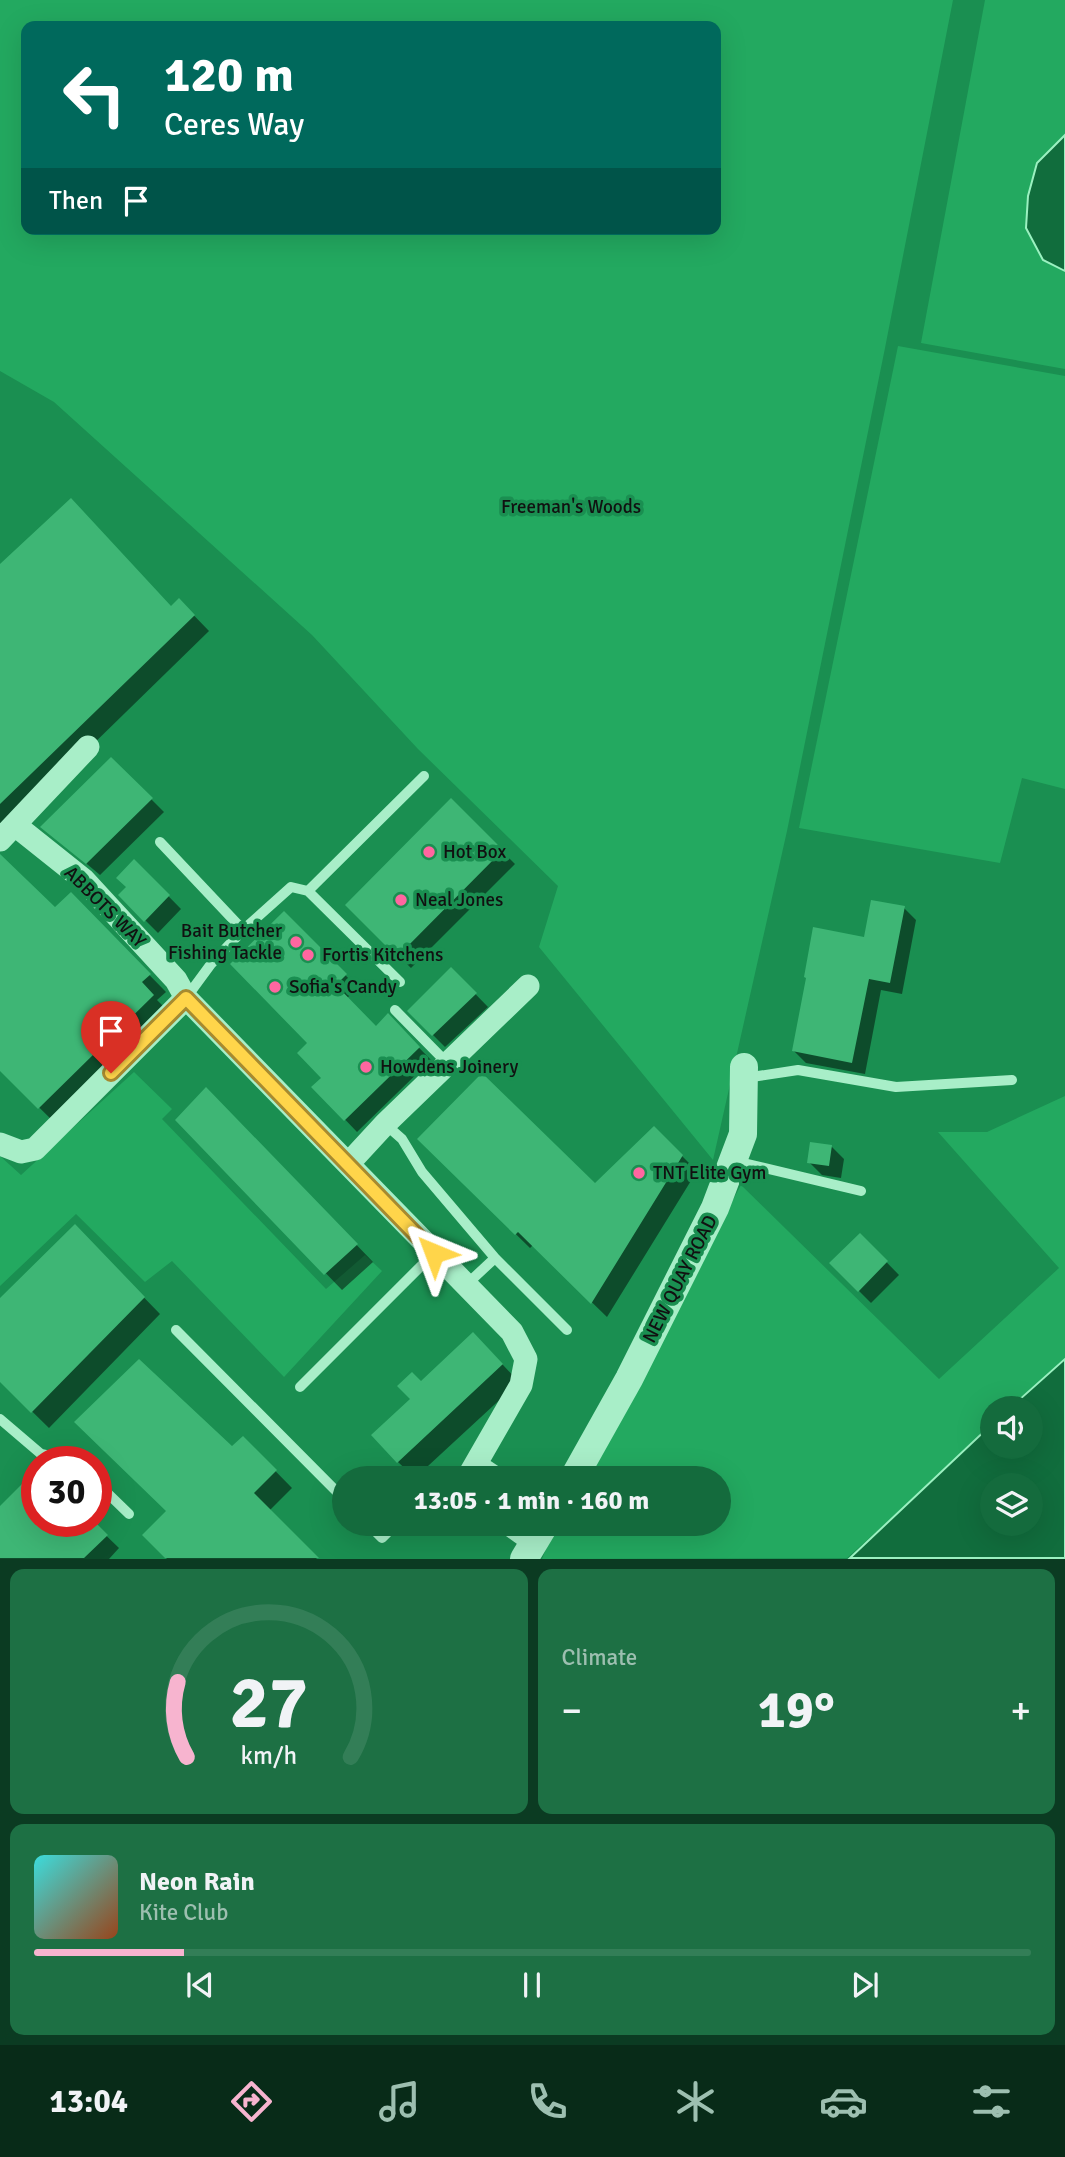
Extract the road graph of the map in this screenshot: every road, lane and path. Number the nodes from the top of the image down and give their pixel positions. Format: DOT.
graph roads {
  1 [pos="88,747"];
  2 [pos="425,776"];
  3 [pos="8,832"];
  4 [pos="160,842"];
  5 [pos="308,891"];
  6 [pos="243,930"];
  7 [pos="400,982"];
  8 [pos="528,986"];
  9 [pos="186,998"];
  10 [pos="394,1010"];
  11 [pos="449,1065"];
  12 [pos="743,1072"];
  13 [pos="1012,1080"];
  14 [pos="385,1124"];
  15 [pos="11,1148"];
  16 [pos="733,1161"];
  17 [pos="349,1163"];
  18 [pos="862,1191"];
  19 [pos="434,1253"];
  20 [pos="495,1258"];
  21 [pos="466,1285"];
  22 [pos="176,1330"];
  23 [pos="567,1330"];
  24 [pos="300,1387"];
  25 [pos="0,1419"];
  26 [pos="32,1446"];
  27 [pos="475,1466"];
  28 [pos="581,1466"];
  29 [pos="332,1487"];
  30 [pos="112,1498"];
  31 [pos="129,1514"];
  1 -- 3 [label="street"];
  2 -- 5 [label="lane"];
  3 -- 9 [label="street, ABBOTS WAY"];
  4 -- 6 [label="lane"];
  5 -- 6 [label="lane"];
  5 -- 7 [label="lane"];
  6 -- 9 [label="lane"];
  8 -- 11 [label="street"];
  9 -- 15 [label="street"];
  9 -- 17 [label="street, ABBOTS WAY"];
  10 -- 11 [label="lane"];
  11 -- 14 [label="street"];
  12 -- 13 [label="lane"];
  12 -- 16 [label="street, NEW QUAY ROAD"];
  14 -- 17 [label="street"];
  14 -- 20 [label="lane"];
  16 -- 18 [label="lane"];
  16 -- 28 [label="street, NEW QUAY ROAD"];
  17 -- 19 [label="street, ABBOTS WAY"];
  19 -- 21 [label="street, ABBOTS WAY"];
  19 -- 24 [label="lane"];
  20 -- 21 [label="lane"];
  20 -- 23 [label="lane"];
  21 -- 27 [label="street, ABBOTS WAY"];
  22 -- 29 [label="lane"];
  25 -- 26 [label="lane"];
  30 -- 31 [label="lane"];
}
